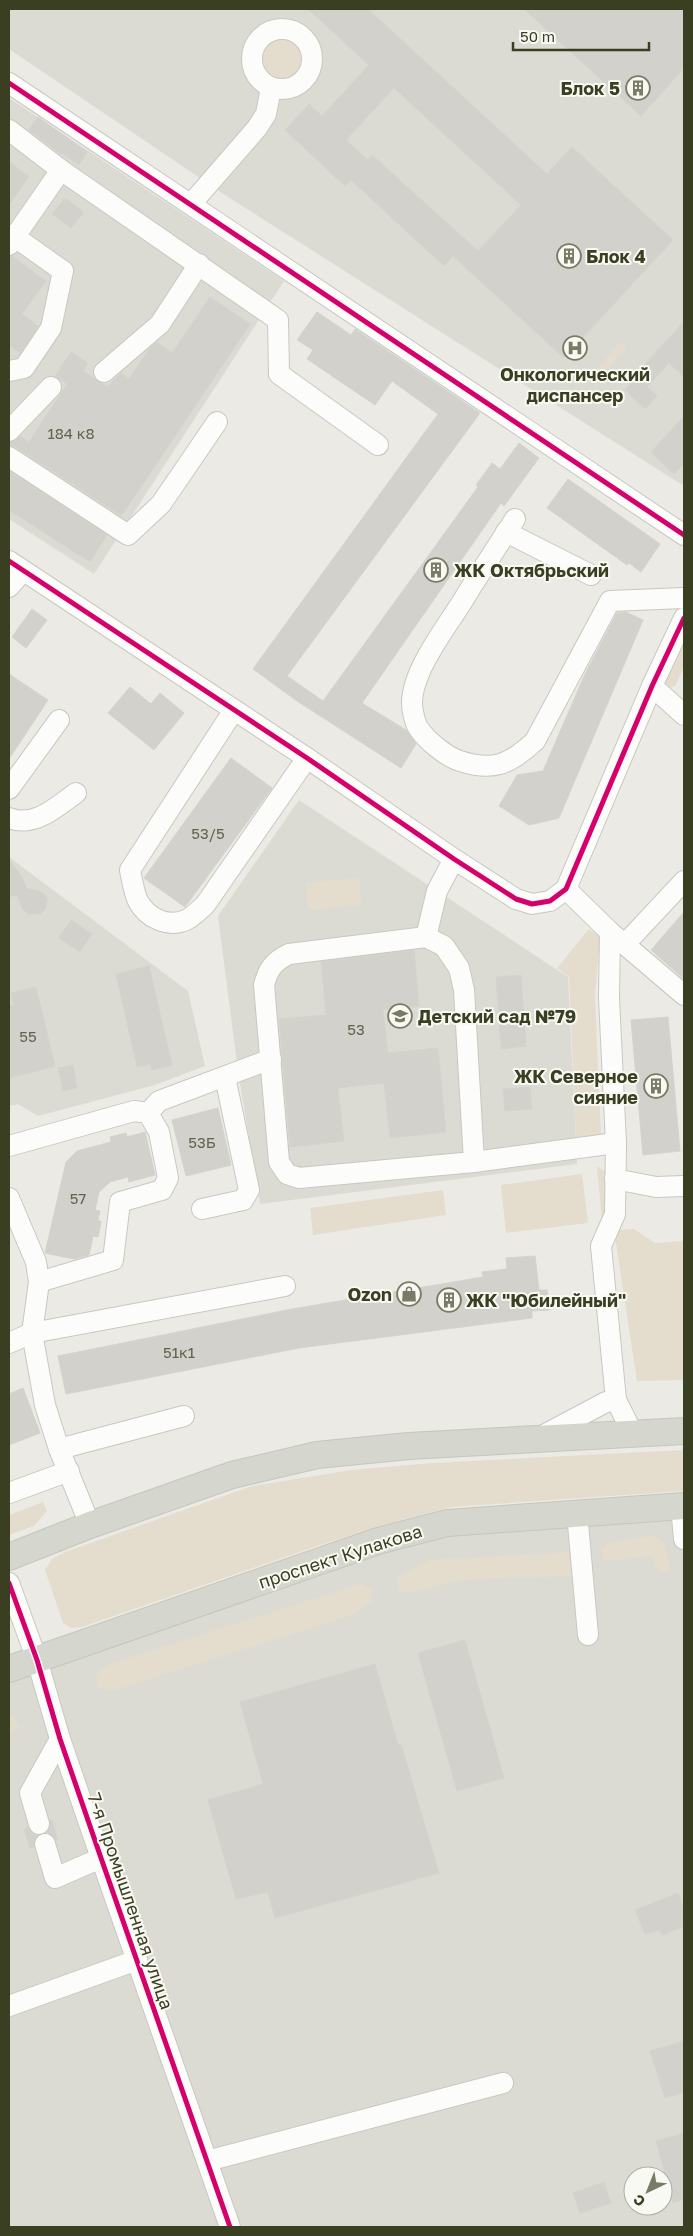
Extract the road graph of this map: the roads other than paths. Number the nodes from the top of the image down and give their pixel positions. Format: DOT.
graph roads {
  1 [pos="9,83"];
  2 [pos="271,88"];
  3 [pos="9,130"];
  4 [pos="61,170"];
  5 [pos="190,204"];
  6 [pos="12,241"];
  7 [pos="199,264"];
  8 [pos="9,370"];
  9 [pos="104,372"];
  10 [pos="51,387"];
  11 [pos="217,422"];
  12 [pos="9,431"];
  13 [pos="378,445"];
  14 [pos="9,457"];
  15 [pos="684,535"];
  16 [pos="16,566"];
  17 [pos="591,575"];
  18 [pos="9,587"];
  19 [pos="684,598"];
  20 [pos="684,618"];
  21 [pos="652,686"];
  22 [pos="681,704"];
  23 [pos="234,710"];
  24 [pos="59,720"];
  25 [pos="307,758"];
  26 [pos="9,789"];
  27 [pos="76,793"];
  28 [pos="9,818"];
  29 [pos="454,859"];
  30 [pos="684,881"];
  31 [pos="566,889"];
  32 [pos="426,937"];
  33 [pos="618,938"];
  34 [pos="684,995"];
  35 [pos="271,1059"];
  36 [pos="225,1077"];
  37 [pos="148,1113"];
  38 [pos="616,1143"];
  39 [pos="9,1146"];
  40 [pos="474,1162"];
  41 [pos="615,1179"];
  42 [pos="684,1186"];
  43 [pos="9,1198"];
  44 [pos="202,1209"];
  45 [pos="40,1282"];
  46 [pos="285,1286"];
  47 [pos="32,1333"];
  48 [pos="9,1343"];
  49 [pos="616,1400"];
  50 [pos="184,1416"];
  51 [pos="684,1431"];
  52 [pos="633,1434"];
  53 [pos="534,1440"];
  54 [pos="59,1449"];
  55 [pos="69,1471"];
  56 [pos="9,1493"];
  57 [pos="683,1506"];
  58 [pos="577,1514"];
  59 [pos="90,1525"];
  60 [pos="684,1539"];
  61 [pos="9,1557"];
  62 [pos="9,1583"];
  63 [pos="588,1635"];
  64 [pos="37,1660"];
  65 [pos="9,1669"];
  66 [pos="60,1739"];
  67 [pos="39,1824"];
  68 [pos="44,1844"];
  69 [pos="101,1858"];
  70 [pos="137,1960"];
  71 [pos="9,2006"];
  72 [pos="503,2083"];
  73 [pos="207,2161"];
  74 [pos="230,2227"];
  1 -- 5 [label="street"];
  2 -- 5 [label="street"];
  3 -- 4 [label="street"];
  4 -- 6 [label="street"];
  4 -- 7 [label="street"];
  5 -- 15 [label="street"];
  6 -- 8 [label="street"];
  7 -- 9 [label="street"];
  7 -- 13 [label="street"];
  10 -- 12 [label="street"];
  11 -- 14 [label="street"];
  16 -- 18 [label="street"];
  16 -- 23 [label="street"];
  17 -- 19 [label="street"];
  20 -- 21 [label="street"];
  21 -- 22 [label="street"];
  21 -- 31 [label="street"];
  23 -- 25 [label="street"];
  23 -- 25 [label="street"];
  24 -- 26 [label="street"];
  25 -- 29 [label="street"];
  27 -- 28 [label="street"];
  29 -- 31 [label="street"];
  29 -- 32 [label="street"];
  30 -- 33 [label="street"];
  31 -- 33 [label="street"];
  32 -- 35 [label="street"];
  32 -- 40 [label="street"];
  33 -- 34 [label="street"];
  33 -- 38 [label="street"];
  35 -- 36 [label="street"];
  35 -- 40 [label="street"];
  36 -- 37 [label="street"];
  36 -- 44 [label="street"];
  37 -- 39 [label="street"];
  37 -- 45 [label="street"];
  38 -- 40 [label="street"];
  38 -- 41 [label="street"];
  41 -- 42 [label="street"];
  41 -- 49 [label="street"];
  43 -- 45 [label="street"];
  45 -- 47 [label="street"];
  46 -- 47 [label="street"];
  47 -- 48 [label="street"];
  47 -- 54 [label="street"];
  49 -- 52 [label="street"];
  49 -- 53 [label="street"];
  50 -- 54 [label="street"];
  51 -- 52 [label="main road"];
  52 -- 53 [label="main road"];
  53 -- 59 [label="main road"];
  54 -- 55 [label="street"];
  55 -- 56 [label="street"];
  55 -- 59 [label="street"];
  57 -- 58 [label="main road, проспект Кулакова"];
  57 -- 60 [label="street"];
  58 -- 63 [label="street"];
  58 -- 64 [label="main road, проспект Кулакова"];
  59 -- 61 [label="main road"];
  62 -- 64 [label="street, 7-я Промышленная улица"];
  64 -- 65 [label="main road, проспект Кулакова"];
  64 -- 66 [label="street, 7-я Промышленная улица"];
  66 -- 67 [label="street"];
  66 -- 69 [label="street, 7-я Промышленная улица"];
  68 -- 69 [label="street"];
  69 -- 70 [label="street, 7-я Промышленная улица"];
  70 -- 71 [label="street"];
  70 -- 73 [label="street, 7-я Промышленная улица"];
  72 -- 73 [label="street"];
  73 -- 74 [label="street, 7-я Промышленная улица"];
}
